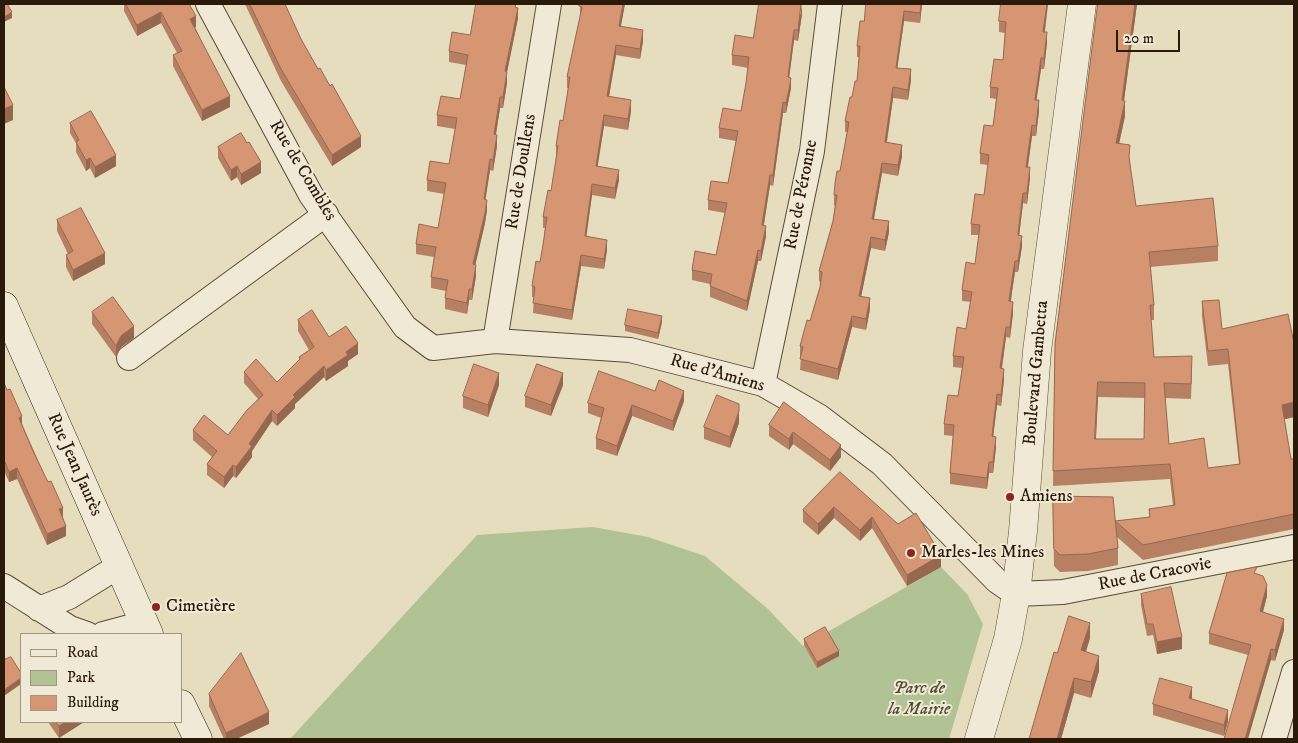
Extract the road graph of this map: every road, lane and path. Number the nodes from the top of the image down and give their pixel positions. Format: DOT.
graph roads {
  1 [pos="208,4"];
  2 [pos="549,4"];
  3 [pos="830,4"];
  4 [pos="1082,4"];
  5 [pos="326,214"];
  6 [pos="4,306"];
  7 [pos="495,341"];
  8 [pos="434,348"];
  9 [pos="129,358"];
  10 [pos="763,384"];
  11 [pos="1294,547"];
  12 [pos="119,566"];
  13 [pos="4,586"];
  14 [pos="1016,594"];
  15 [pos="38,609"];
  16 [pos="146,629"];
  17 [pos="84,633"];
  18 [pos="112,633"];
  19 [pos="1294,672"];
  20 [pos="182,706"];
  21 [pos="198,739"];
  22 [pos="979,739"];
  23 [pos="1274,739"];
  1 -- 5 [label="street, Rue de Combles"];
  2 -- 7 [label="street, Rue de Doullens"];
  3 -- 10 [label="street, Rue de Péronne"];
  4 -- 14 [label="street, Boulevard Gambetta"];
  5 -- 8 [label="street, Rue de Combles"];
  5 -- 9 [label="street"];
  6 -- 12 [label="street, Rue Jean Jaurès"];
  7 -- 8 [label="street, Rue d'Amiens"];
  7 -- 10 [label="street, Rue d'Amiens"];
  10 -- 14 [label="street, Rue d'Amiens"];
  11 -- 14 [label="street, Rue de Cracovie"];
  12 -- 15 [label="street"];
  12 -- 16 [label="street, Rue Jean Jaurès"];
  13 -- 15 [label="street"];
  14 -- 22 [label="street, Boulevard Gambetta"];
  15 -- 17 [label="street"];
  16 -- 18 [label="street"];
  19 -- 23 [label="street"];
  20 -- 21 [label="street"];
}
